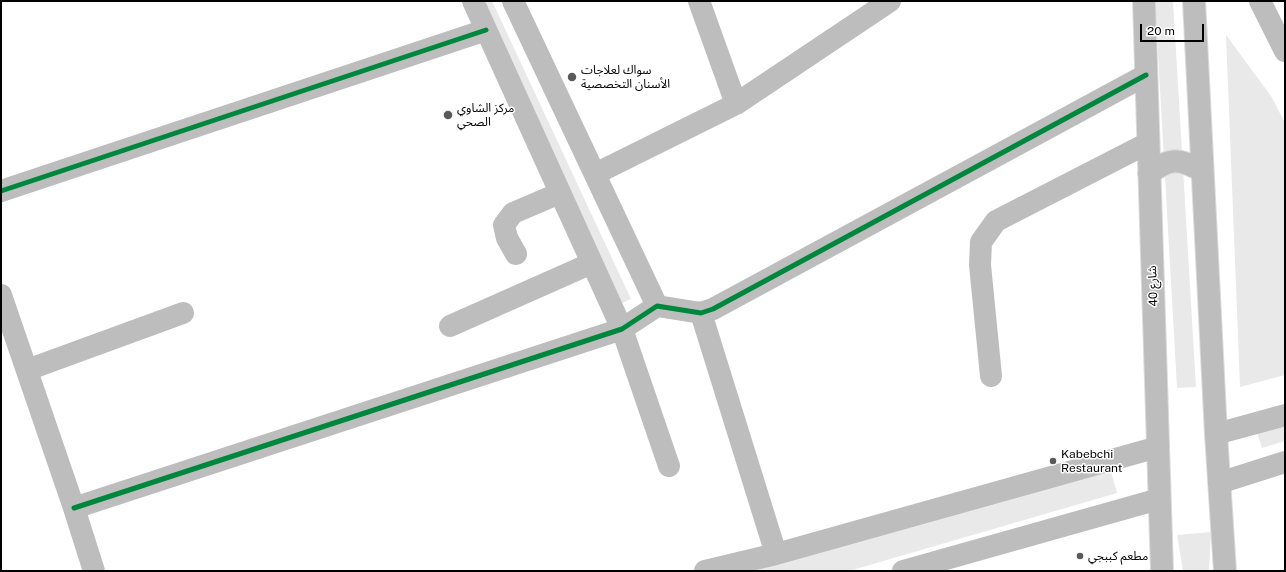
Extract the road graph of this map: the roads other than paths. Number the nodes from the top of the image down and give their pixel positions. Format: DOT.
graph roads {
  1 [pos="473,1"];
  2 [pos="513,1"];
  3 [pos="699,1"];
  4 [pos="890,1"];
  5 [pos="1144,1"];
  6 [pos="1194,1"];
  7 [pos="1260,1"];
  8 [pos="486,30"];
  9 [pos="1285,51"];
  10 [pos="1146,75"];
  11 [pos="736,104"];
  12 [pos="1148,143"];
  13 [pos="1202,171"];
  14 [pos="596,174"];
  15 [pos="1149,174"];
  16 [pos="1,191"];
  17 [pos="560,193"];
  18 [pos="516,254"];
  19 [pos="592,263"];
  20 [pos="1,295"];
  21 [pos="658,306"];
  22 [pos="183,313"];
  23 [pos="701,313"];
  24 [pos="450,326"];
  25 [pos="622,329"];
  26 [pos="27,370"];
  27 [pos="990,376"];
  28 [pos="1285,415"];
  29 [pos="1216,434"];
  30 [pos="1158,447"];
  31 [pos="1285,462"];
  32 [pos="669,466"];
  33 [pos="1219,482"];
  34 [pos="1159,499"];
  35 [pos="74,508"];
  36 [pos="776,554"];
  37 [pos="94,571"];
  38 [pos="705,571"];
  39 [pos="903,571"];
  40 [pos="1162,571"];
  41 [pos="1225,571"];
  1 -- 8 [label="street"];
  2 -- 14 [label="street"];
  3 -- 11 [label="street"];
  4 -- 11 [label="street"];
  5 -- 10 [label="street, شارع 40"];
  6 -- 13 [label="street"];
  7 -- 9 [label="street"];
  8 -- 16 [label="street"];
  8 -- 17 [label="street"];
  10 -- 12 [label="street, شارع 40"];
  10 -- 23 [label="street"];
  11 -- 14 [label="street"];
  12 -- 15 [label="street, شارع 40"];
  12 -- 27 [label="street"];
  13 -- 15 [label="street"];
  13 -- 29 [label="street"];
  14 -- 21 [label="street"];
  15 -- 30 [label="street, شارع 40"];
  17 -- 18 [label="street"];
  17 -- 19 [label="street"];
  19 -- 24 [label="street"];
  19 -- 25 [label="street"];
  20 -- 26 [label="street"];
  21 -- 23 [label="street"];
  21 -- 25 [label="street"];
  22 -- 26 [label="street"];
  23 -- 36 [label="street"];
  25 -- 32 [label="street"];
  25 -- 35 [label="street"];
  26 -- 35 [label="street"];
  28 -- 29 [label="street"];
  29 -- 33 [label="street"];
  30 -- 34 [label="street, شارع 40"];
  30 -- 36 [label="street"];
  31 -- 33 [label="street"];
  33 -- 41 [label="street"];
  34 -- 39 [label="street"];
  34 -- 40 [label="street, شارع 40"];
  35 -- 37 [label="street"];
  36 -- 38 [label="street"];
}
